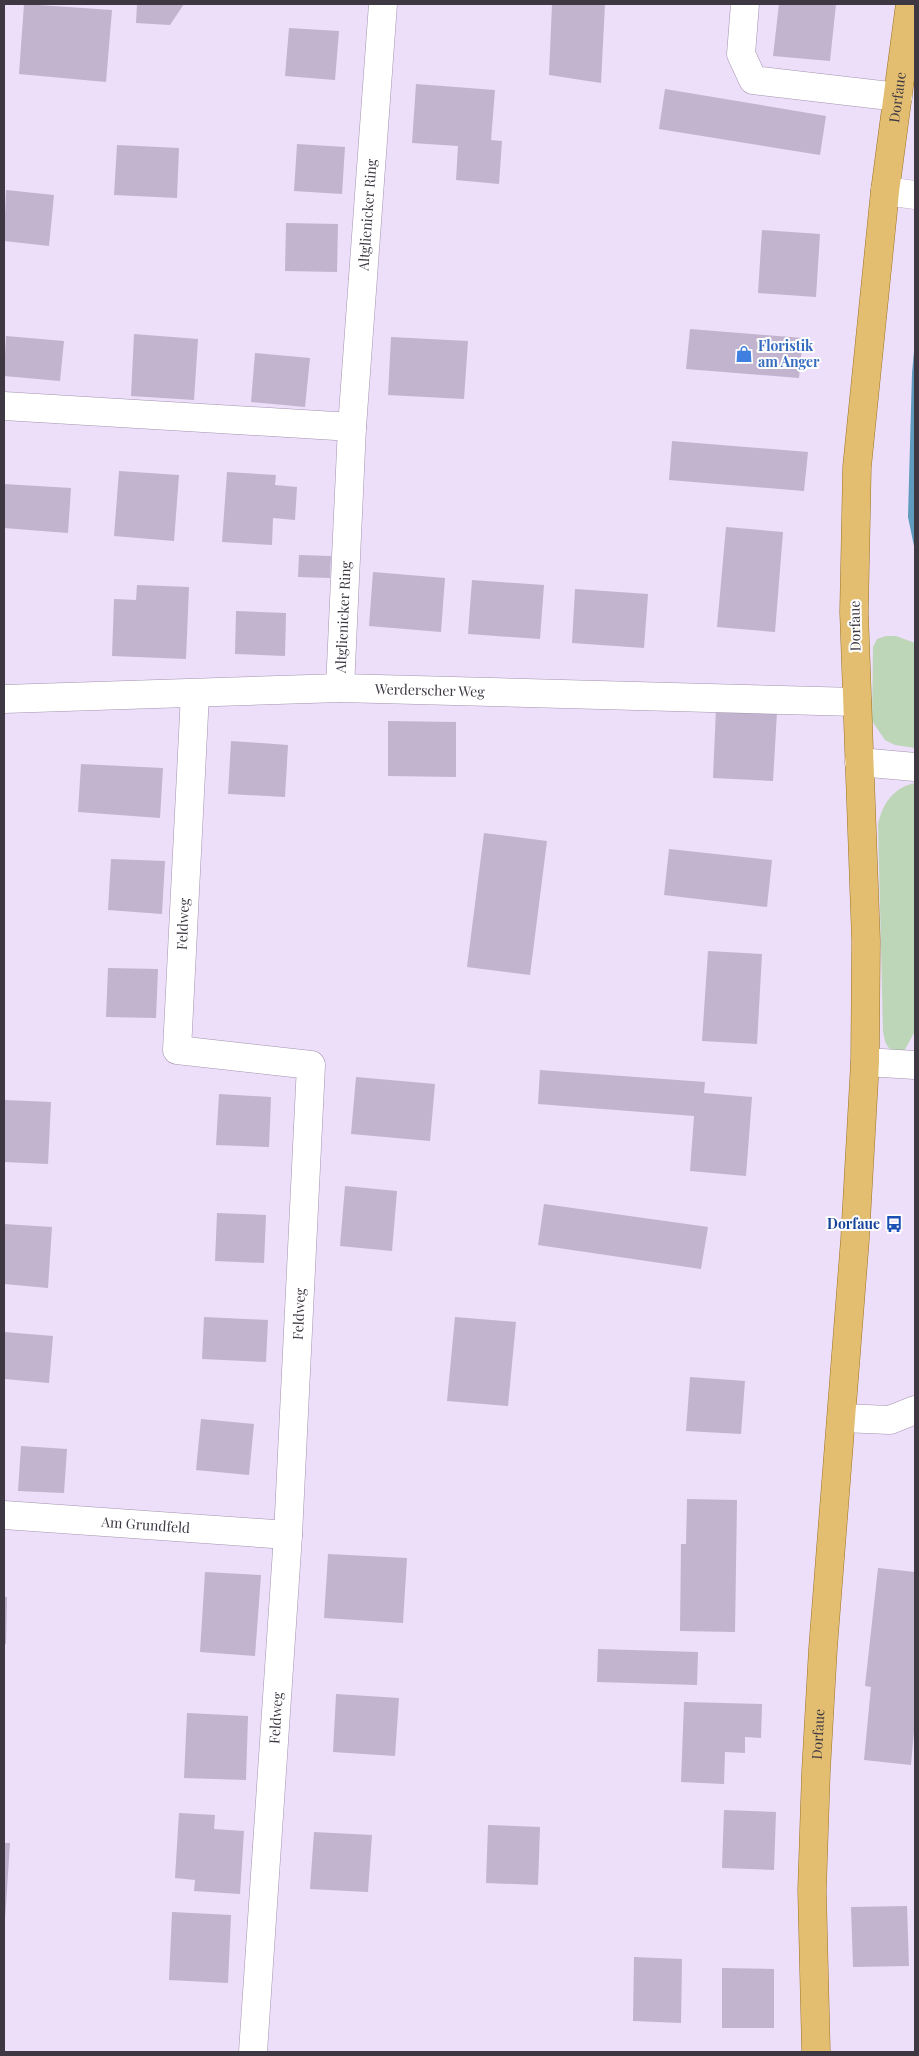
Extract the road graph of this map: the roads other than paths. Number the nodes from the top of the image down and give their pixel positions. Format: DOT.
graph roads {
  1 [pos="383,4"];
  2 [pos="744,4"];
  3 [pos="910,4"];
  4 [pos="898,97"];
  5 [pos="885,191"];
  6 [pos="915,195"];
  7 [pos="4,406"];
  8 [pos="352,427"];
  9 [pos="340,688"];
  10 [pos="195,694"];
  11 [pos="4,699"];
  12 [pos="857,702"];
  13 [pos="859,762"];
  14 [pos="915,767"];
  15 [pos="865,1062"];
  16 [pos="915,1065"];
  17 [pos="915,1410"];
  18 [pos="842,1418"];
  19 [pos="4,1515"];
  20 [pos="288,1535"];
  21 [pos="253,2052"];
  22 [pos="816,2052"];
  1 -- 8 [label="street, Altglienicker Ring"];
  2 -- 4 [label="street"];
  3 -- 4 [label="main road, Dorfaue"];
  4 -- 5 [label="main road, Dorfaue"];
  5 -- 6 [label="street"];
  5 -- 12 [label="main road, Dorfaue"];
  7 -- 8 [label="street"];
  8 -- 9 [label="street, Altglienicker Ring"];
  9 -- 10 [label="street, Werderscher Weg"];
  9 -- 12 [label="street, Werderscher Weg"];
  10 -- 11 [label="street, Werderscher Weg"];
  10 -- 20 [label="street, Feldweg"];
  12 -- 13 [label="main road, Dorfaue"];
  13 -- 14 [label="street"];
  13 -- 15 [label="main road, Dorfaue"];
  15 -- 16 [label="street"];
  15 -- 18 [label="main road, Dorfaue"];
  17 -- 18 [label="street"];
  18 -- 22 [label="main road, Dorfaue"];
  19 -- 20 [label="street, Am Grundfeld"];
  20 -- 21 [label="street, Feldweg"];
}
